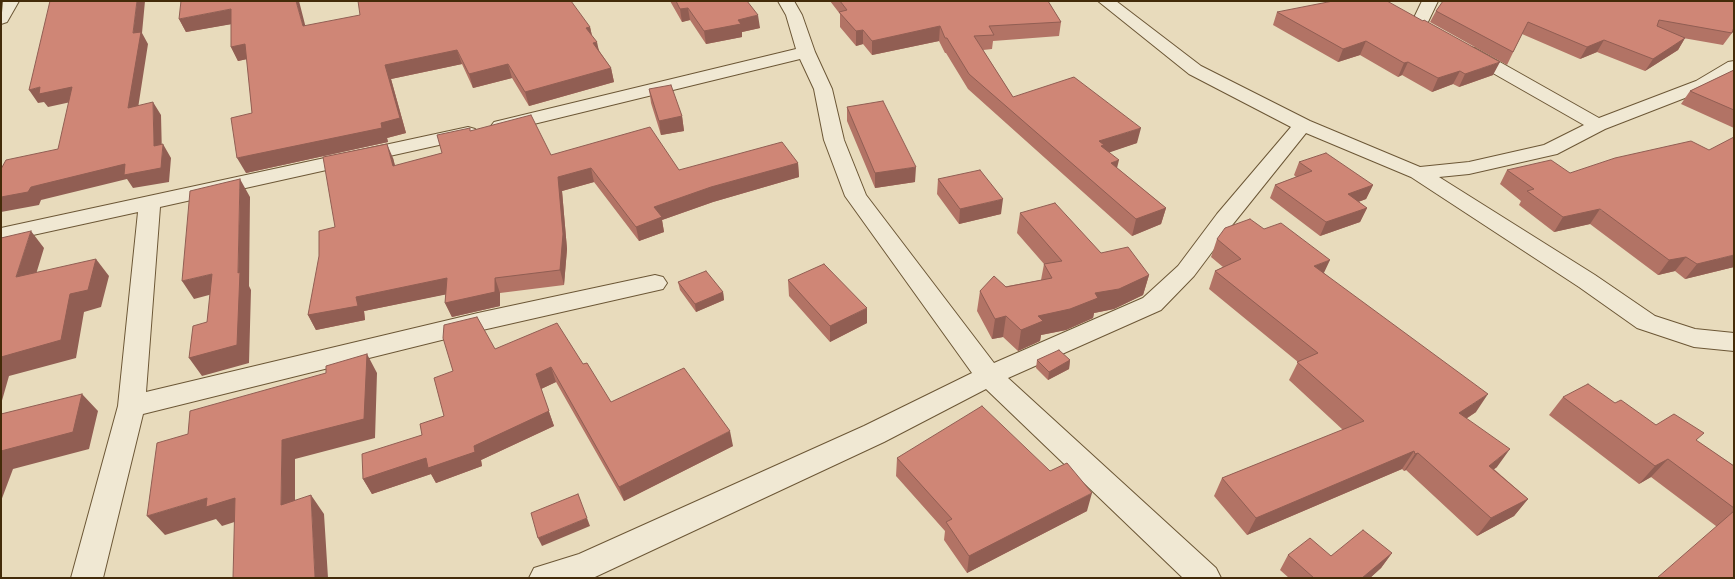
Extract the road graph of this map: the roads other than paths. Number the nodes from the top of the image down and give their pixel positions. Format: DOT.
graph roads {
  1 [pos="11,1"];
  2 [pos="786,1"];
  3 [pos="1106,1"];
  4 [pos="1430,1"];
  5 [pos="1402,15"];
  6 [pos="1,19"];
  7 [pos="1419,24"];
  8 [pos="1436,33"];
  9 [pos="1453,43"];
  10 [pos="806,52"];
  11 [pos="1734,66"];
  12 [pos="1303,125"];
  13 [pos="1598,125"];
  14 [pos="1418,173"];
  15 [pos="150,204"];
  16 [pos="1,235"];
  17 [pos="655,283"];
  18 [pos="1734,342"];
  19 [pos="989,376"];
  20 [pos="131,406"];
  21 [pos="86,578"];
  22 [pos="545,578"];
  23 [pos="1205,578"];
  1 -- 6 [label="street"];
  2 -- 10 [label="street"];
  3 -- 12 [label="street"];
  4 -- 7 [label="street"];
  5 -- 7 [label="street"];
  7 -- 8 [label="street"];
  9 -- 13 [label="street"];
  10 -- 15 [label="street"];
  10 -- 19 [label="street"];
  11 -- 13 [label="street"];
  12 -- 14 [label="street"];
  12 -- 19 [label="street"];
  13 -- 14 [label="street"];
  14 -- 18 [label="street"];
  15 -- 16 [label="street"];
  15 -- 20 [label="street"];
  17 -- 20 [label="street"];
  19 -- 22 [label="street"];
  19 -- 23 [label="street"];
  20 -- 21 [label="street"];
}
